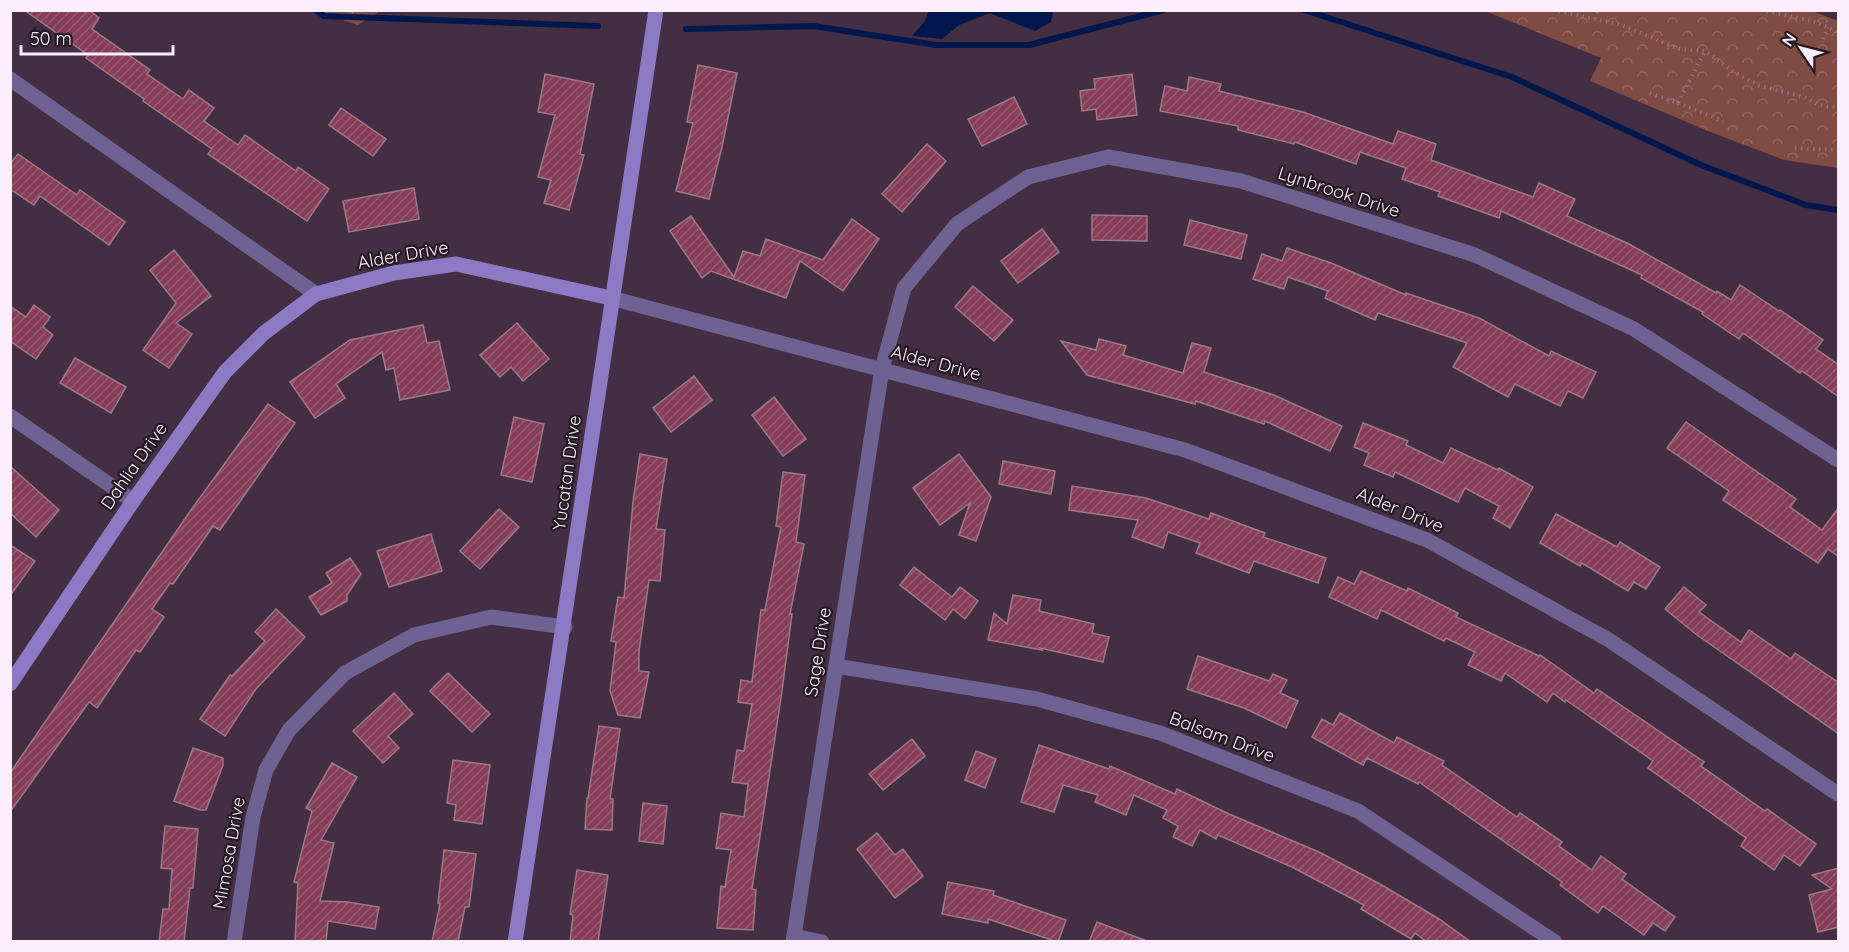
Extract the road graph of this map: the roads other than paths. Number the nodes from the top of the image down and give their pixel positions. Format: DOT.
graph roads {
  1 [pos="656,10"];
  2 [pos="10,79"];
  3 [pos="316,294"];
  4 [pos="611,298"];
  5 [pos="882,369"];
  6 [pos="10,416"];
  7 [pos="1839,460"];
  8 [pos="133,501"];
  9 [pos="565,627"];
  10 [pos="836,666"];
  11 [pos="10,684"];
  12 [pos="1839,794"];
  13 [pos="794,939"];
  14 [pos="234,942"];
  15 [pos="515,942"];
  16 [pos="822,942"];
  17 [pos="1555,942"];
  1 -- 4 [label="street, Yucatan Drive"];
  2 -- 3 [label="street"];
  3 -- 4 [label="street, Alder Drive"];
  3 -- 8 [label="street, Dahlia Drive"];
  4 -- 5 [label="street, Alder Drive"];
  4 -- 9 [label="street, Yucatan Drive"];
  5 -- 7 [label="street, Lynbrook Drive"];
  5 -- 10 [label="street, Sage Drive"];
  5 -- 12 [label="street, Alder Drive"];
  6 -- 8 [label="street"];
  8 -- 11 [label="street, Dahlia Drive"];
  9 -- 14 [label="street, Mimosa Drive"];
  9 -- 15 [label="street, Yucatan Drive"];
  10 -- 13 [label="street, Sage Drive"];
  10 -- 17 [label="street, Balsam Drive"];
  13 -- 16 [label="street"];
}
